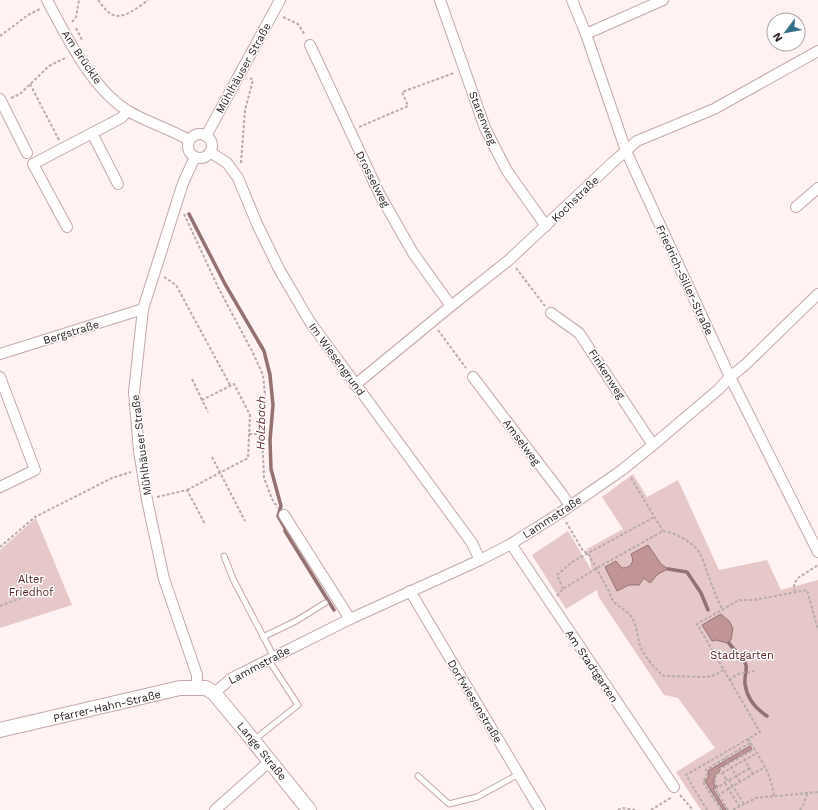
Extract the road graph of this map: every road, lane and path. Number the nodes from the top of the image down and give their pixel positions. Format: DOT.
graph roads {
  1 [pos="79,0"];
  2 [pos="98,0"];
  3 [pos="148,0"];
  4 [pos="280,0"];
  5 [pos="440,0"];
  6 [pos="572,0"];
  7 [pos="663,0"];
  8 [pos="48,2"];
  9 [pos="286,18"];
  10 [pos="72,22"];
  11 [pos="586,34"];
  12 [pos="0,36"];
  13 [pos="309,43"];
  14 [pos="818,51"];
  15 [pos="76,52"];
  16 [pos="464,69"];
  17 [pos="242,70"];
  18 [pos="30,84"];
  19 [pos="20,94"];
  20 [pos="0,99"];
  21 [pos="128,110"];
  22 [pos="349,131"];
  23 [pos="55,132"];
  24 [pos="92,133"];
  25 [pos="206,136"];
  26 [pos="189,140"];
  27 [pos="626,151"];
  28 [pos="210,152"];
  29 [pos="27,153"];
  30 [pos="195,157"];
  31 [pos="238,178"];
  32 [pos="118,184"];
  33 [pos="818,188"];
  34 [pos="176,207"];
  35 [pos="796,207"];
  36 [pos="546,226"];
  37 [pos="67,227"];
  38 [pos="509,260"];
  39 [pos="155,272"];
  40 [pos="818,295"];
  41 [pos="451,306"];
  42 [pos="143,309"];
  43 [pos="551,313"];
  44 [pos="432,322"];
  45 [pos="0,354"];
  46 [pos="0,377"];
  47 [pos="730,377"];
  48 [pos="473,378"];
  49 [pos="192,379"];
  50 [pos="230,385"];
  51 [pos="355,385"];
  52 [pos="202,400"];
  53 [pos="208,412"];
  54 [pos="249,434"];
  55 [pos="262,434"];
  56 [pos="653,445"];
  57 [pos="212,457"];
  58 [pos="625,467"];
  59 [pos="142,468"];
  60 [pos="220,473"];
  61 [pos="0,487"];
  62 [pos="187,490"];
  63 [pos="146,500"];
  64 [pos="570,506"];
  65 [pos="284,515"];
  66 [pos="654,517"];
  67 [pos="245,521"];
  68 [pos="205,524"];
  69 [pos="569,528"];
  70 [pos="663,531"];
  71 [pos="511,544"];
  72 [pos="0,547"];
  73 [pos="818,552"];
  74 [pos="588,553"];
  75 [pos="224,556"];
  76 [pos="480,560"];
  77 [pos="818,565"];
  78 [pos="597,568"];
  79 [pos="563,589"];
  80 [pos="42,590"];
  81 [pos="410,591"];
  82 [pos="795,592"];
  83 [pos="325,603"];
  84 [pos="550,604"];
  85 [pos="0,606"];
  86 [pos="722,609"];
  87 [pos="350,619"];
  88 [pos="818,630"];
  89 [pos="263,637"];
  90 [pos="271,658"];
  91 [pos="723,670"];
  92 [pos="756,670"];
  93 [pos="729,680"];
  94 [pos="197,688"];
  95 [pos="214,694"];
  96 [pos="0,730"];
  97 [pos="748,739"];
  98 [pos="253,741"];
  99 [pos="750,743"];
  100 [pos="754,749"];
  101 [pos="739,750"];
  102 [pos="756,753"];
  103 [pos="742,756"];
  104 [pos="726,758"];
  105 [pos="745,760"];
  106 [pos="270,762"];
  107 [pos="717,764"];
  108 [pos="729,764"];
  109 [pos="765,767"];
  110 [pos="731,768"];
  111 [pos="750,768"];
  112 [pos="721,771"];
  113 [pos="519,774"];
  114 [pos="753,774"];
  115 [pos="418,776"];
  116 [pos="736,776"];
  117 [pos="726,779"];
  118 [pos="729,780"];
  119 [pos="740,782"];
  120 [pos="725,783"];
  121 [pos="733,786"];
  122 [pos="718,787"];
  123 [pos="728,788"];
  124 [pos="675,792"];
  125 [pos="818,792"];
  126 [pos="807,794"];
  127 [pos="718,795"];
  128 [pos="774,796"];
  129 [pos="714,797"];
  130 [pos="744,804"];
  131 [pos="739,806"];
  132 [pos="215,810"];
  133 [pos="308,810"];
  134 [pos="540,810"];
  135 [pos="618,810"];
  136 [pos="635,810"];
  137 [pos="651,810"];
  138 [pos="693,810"];
  139 [pos="707,810"];
  140 [pos="721,810"];
  141 [pos="728,810"];
  142 [pos="733,810"];
  143 [pos="800,810"];
  1 -- 10 [label="path"];
  2 -- 3 [label="path"];
  4 -- 17 [label="street, Mühlhäuser Straße"];
  5 -- 16 [label="street, Starenweg"];
  6 -- 11 [label="street, Friedrich-Siller-Straße"];
  7 -- 11 [label="street"];
  8 -- 12 [label="path"];
  8 -- 15 [label="street, Am Brückle"];
  9 -- 13 [label="path"];
  11 -- 27 [label="street, Friedrich-Siller-Straße"];
  13 -- 22 [label="street, Drosselweg"];
  14 -- 27 [label="street, Kochstraße"];
  15 -- 18 [label="path"];
  15 -- 21 [label="street, Am Brückle"];
  16 -- 22 [label="path"];
  16 -- 36 [label="street, Starenweg"];
  17 -- 25 [label="street, Mühlhäuser Straße"];
  17 -- 31 [label="path"];
  18 -- 19 [label="path"];
  18 -- 23 [label="path"];
  20 -- 29 [label="street"];
  21 -- 24 [label="street"];
  21 -- 26 [label="street, Am Brückle"];
  22 -- 41 [label="street, Drosselweg"];
  24 -- 32 [label="street"];
  24 -- 37 [label="street"];
  25 -- 26 [label="street"];
  25 -- 28 [label="street"];
  26 -- 30 [label="street"];
  27 -- 36 [label="street, Kochstraße"];
  27 -- 47 [label="street, Friedrich-Siller-Straße"];
  28 -- 30 [label="street"];
  28 -- 31 [label="street, Im Wiesengrund"];
  30 -- 34 [label="street, Mühlhäuser Straße"];
  31 -- 51 [label="street, Im Wiesengrund"];
  33 -- 35 [label="street"];
  34 -- 39 [label="street, Mühlhäuser Straße"];
  34 -- 55 [label="path"];
  36 -- 38 [label="street, Kochstraße"];
  38 -- 41 [label="street, Kochstraße"];
  38 -- 43 [label="path"];
  39 -- 42 [label="street, Mühlhäuser Straße"];
  39 -- 50 [label="path"];
  40 -- 47 [label="street, Lammstraße"];
  41 -- 44 [label="street, Kochstraße"];
  42 -- 45 [label="street, Bergstraße"];
  42 -- 59 [label="street, Mühlhäuser Straße"];
  43 -- 56 [label="street, Finkenweg"];
  44 -- 48 [label="path"];
  44 -- 51 [label="street, Kochstraße"];
  46 -- 61 [label="street"];
  47 -- 56 [label="street, Lammstraße"];
  47 -- 73 [label="street, Friedrich-Siller-Straße"];
  48 -- 64 [label="street, Amselweg"];
  49 -- 52 [label="path"];
  50 -- 52 [label="path"];
  50 -- 54 [label="path"];
  51 -- 76 [label="street, Im Wiesengrund"];
  52 -- 53 [label="path"];
  54 -- 55 [label="path"];
  54 -- 60 [label="path"];
  55 -- 65 [label="path"];
  56 -- 58 [label="street, Lammstraße"];
  57 -- 60 [label="path"];
  58 -- 64 [label="street, Lammstraße"];
  58 -- 66 [label="path"];
  59 -- 63 [label="street, Mühlhäuser Straße"];
  59 -- 72 [label="path"];
  60 -- 62 [label="path"];
  60 -- 67 [label="path"];
  62 -- 63 [label="path"];
  62 -- 68 [label="path"];
  63 -- 94 [label="street, Mühlhäuser Straße"];
  64 -- 71 [label="street, Lammstraße"];
  65 -- 87 [label="street"];
  66 -- 70 [label="path"];
  66 -- 74 [label="path"];
  69 -- 74 [label="path"];
  70 -- 78 [label="path"];
  70 -- 86 [label="path"];
  71 -- 76 [label="street, Lammstraße"];
  71 -- 84 [label="street, Am Stadtgarten"];
  74 -- 78 [label="path"];
  74 -- 79 [label="path"];
  75 -- 89 [label="lane"];
  76 -- 81 [label="street, Lammstraße"];
  77 -- 82 [label="path"];
  78 -- 79 [label="path"];
  78 -- 91 [label="path"];
  79 -- 84 [label="path"];
  80 -- 85 [label="path"];
  81 -- 87 [label="street, Lammstraße"];
  81 -- 113 [label="street, Dorfwiesenstraße"];
  82 -- 86 [label="path"];
  82 -- 88 [label="path"];
  83 -- 89 [label="lane"];
  84 -- 124 [label="street, Am Stadtgarten"];
  86 -- 91 [label="path"];
  87 -- 90 [label="street, Lammstraße"];
  89 -- 90 [label="lane"];
  90 -- 95 [label="street, Lammstraße"];
  90 -- 98 [label="lane"];
  91 -- 93 [label="path"];
  92 -- 93 [label="path"];
  93 -- 97 [label="path"];
  94 -- 95 [label="main road, Pfarrer-Hahn-Straße"];
  94 -- 96 [label="main road, Pfarrer-Hahn-Straße"];
  95 -- 98 [label="main road, Lange Straße"];
  97 -- 99 [label="path"];
  97 -- 139 [label="path"];
  98 -- 106 [label="main road, Lange Straße"];
  99 -- 100 [label="path"];
  99 -- 101 [label="path"];
  100 -- 102 [label="path"];
  100 -- 103 [label="path"];
  101 -- 103 [label="path"];
  101 -- 104 [label="path"];
  102 -- 105 [label="path"];
  102 -- 109 [label="path"];
  103 -- 105 [label="path"];
  103 -- 108 [label="path"];
  104 -- 107 [label="path"];
  104 -- 108 [label="path"];
  105 -- 110 [label="path"];
  105 -- 111 [label="path"];
  106 -- 132 [label="street"];
  106 -- 133 [label="main road, Lange Straße"];
  107 -- 112 [label="path"];
  107 -- 129 [label="path"];
  108 -- 110 [label="path"];
  108 -- 112 [label="path"];
  109 -- 114 [label="path"];
  109 -- 128 [label="path"];
  110 -- 112 [label="path"];
  110 -- 116 [label="path"];
  111 -- 114 [label="path"];
  111 -- 116 [label="path"];
  112 -- 117 [label="path"];
  112 -- 122 [label="path"];
  113 -- 115 [label="lane"];
  113 -- 134 [label="street, Dorfwiesenstraße"];
  114 -- 119 [label="path"];
  116 -- 118 [label="path"];
  116 -- 119 [label="path"];
  117 -- 118 [label="path"];
  117 -- 120 [label="path"];
  118 -- 121 [label="path"];
  119 -- 121 [label="path"];
  120 -- 122 [label="path"];
  120 -- 123 [label="path"];
  121 -- 123 [label="path"];
  121 -- 130 [label="path"];
  122 -- 127 [label="path"];
  123 -- 127 [label="path"];
  123 -- 131 [label="path"];
  124 -- 137 [label="path"];
  124 -- 138 [label="path"];
  125 -- 126 [label="path"];
  126 -- 128 [label="path"];
  126 -- 143 [label="path"];
  127 -- 129 [label="path"];
  127 -- 141 [label="path"];
  128 -- 130 [label="path"];
  129 -- 140 [label="path"];
  130 -- 131 [label="path"];
  131 -- 142 [label="path"];
  135 -- 136 [label="path"];
}
